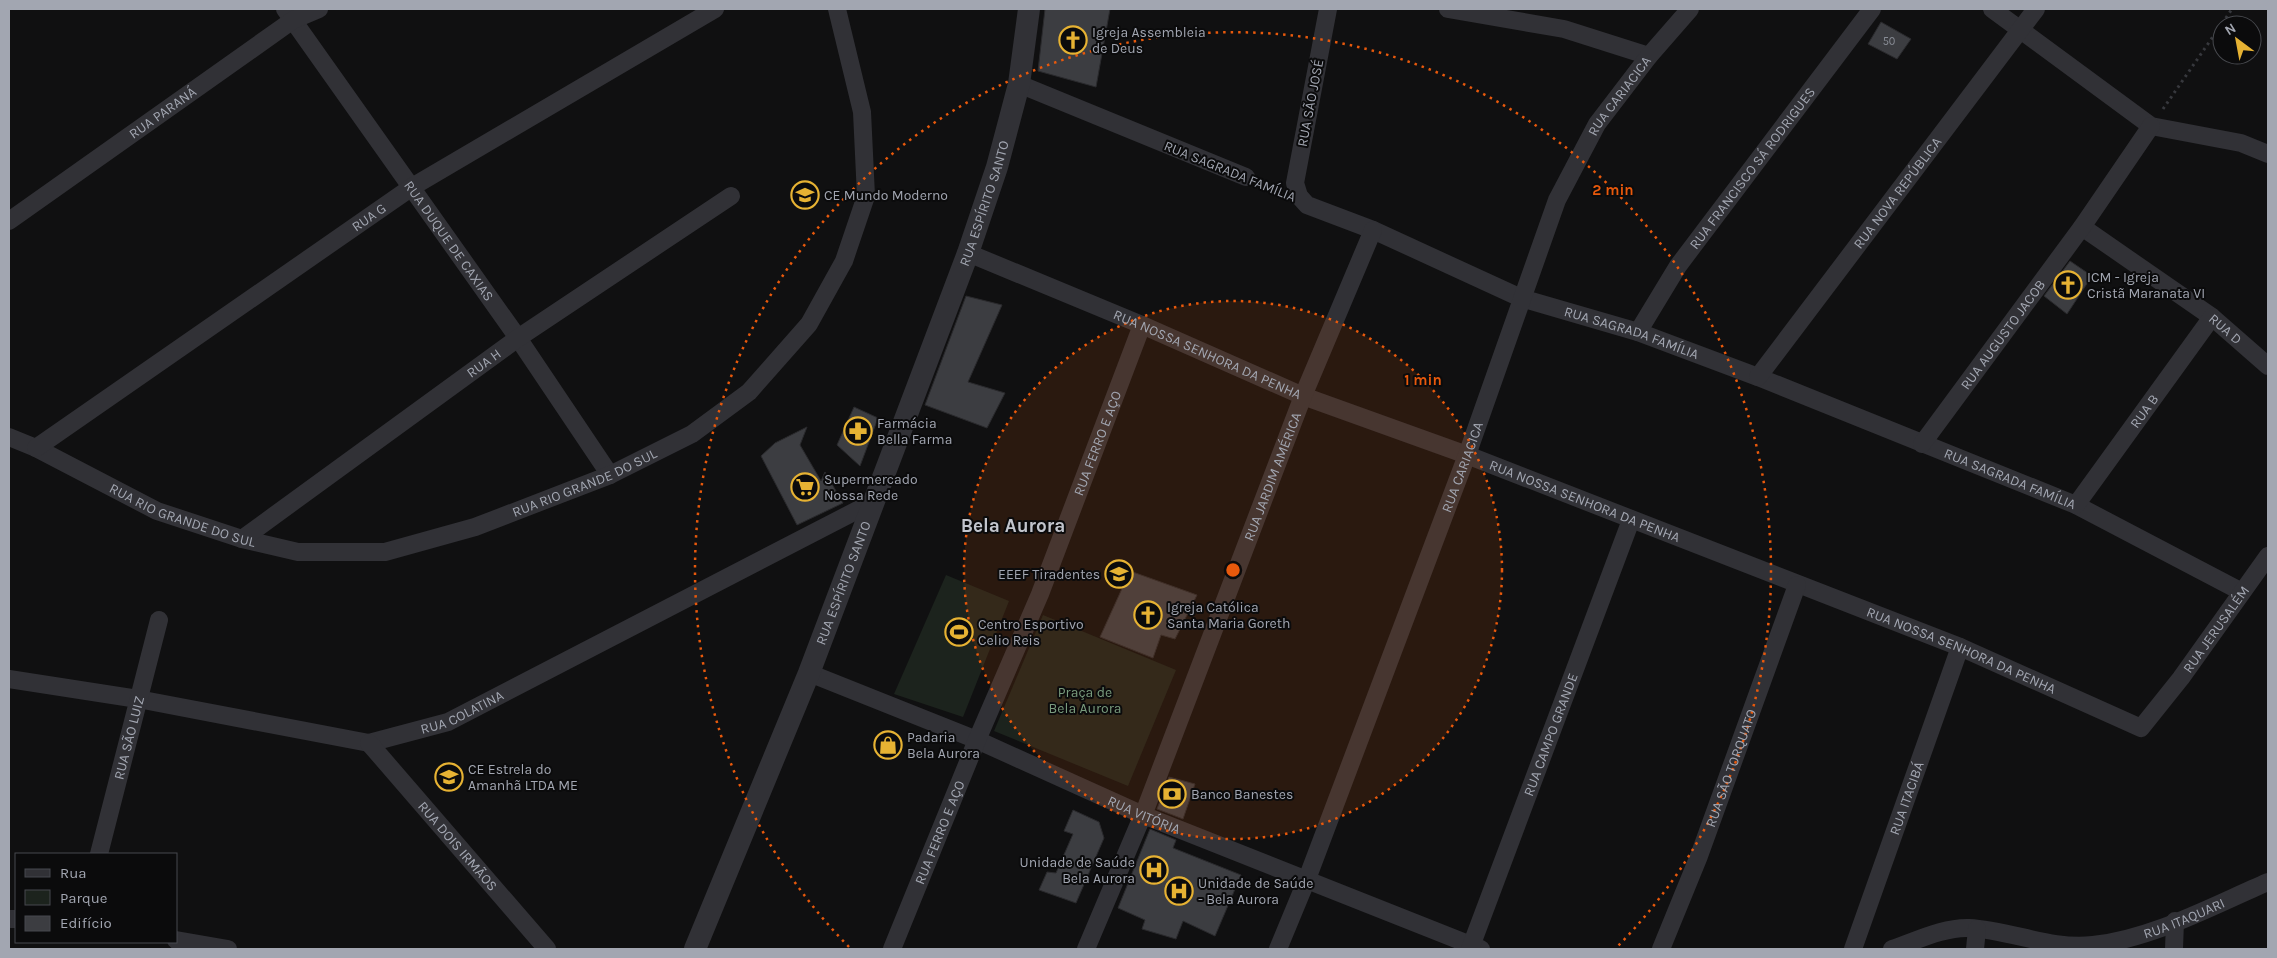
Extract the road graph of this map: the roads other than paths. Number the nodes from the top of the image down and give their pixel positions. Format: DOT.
graph roads {
  1 [pos="318,9"];
  2 [pos="715,9"];
  3 [pos="837,9"];
  4 [pos="1029,9"];
  5 [pos="1328,9"];
  6 [pos="1448,9"];
  7 [pos="1690,9"];
  8 [pos="1872,9"];
  9 [pos="1992,9"];
  10 [pos="2036,9"];
  11 [pos="289,14"];
  12 [pos="2021,30"];
  13 [pos="1648,56"];
  14 [pos="1019,84"];
  15 [pos="2151,126"];
  16 [pos="2268,154"];
  17 [pos="1246,177"];
  18 [pos="412,187"];
  19 [pos="731,196"];
  20 [pos="1299,196"];
  21 [pos="9,222"];
  22 [pos="2082,228"];
  23 [pos="1373,230"];
  24 [pos="968,253"];
  25 [pos="1521,298"];
  26 [pos="2212,317"];
  27 [pos="1142,325"];
  28 [pos="1638,332"];
  29 [pos="518,338"];
  30 [pos="2268,366"];
  31 [pos="1758,377"];
  32 [pos="1303,396"];
  33 [pos="10,436"];
  34 [pos="1922,444"];
  35 [pos="36,448"];
  36 [pos="1467,455"];
  37 [pos="610,475"];
  38 [pos="875,501"];
  39 [pos="2076,506"];
  40 [pos="1631,520"];
  41 [pos="242,538"];
  42 [pos="2268,556"];
  43 [pos="1797,585"];
  44 [pos="2242,592"];
  45 [pos="159,620"];
  46 [pos="1960,647"];
  47 [pos="809,673"];
  48 [pos="9,678"];
  49 [pos="2181,678"];
  50 [pos="138,700"];
  51 [pos="977,740"];
  52 [pos="369,742"];
  53 [pos="1143,815"];
  54 [pos="99,853"];
  55 [pos="1307,879"];
  56 [pos="2268,882"];
  57 [pos="2175,921"];
  58 [pos="1977,929"];
  59 [pos="178,940"];
  60 [pos="1474,948"];
  61 [pos="228,949"];
  62 [pos="547,949"];
  63 [pos="695,949"];
  64 [pos="892,949"];
  65 [pos="1086,949"];
  66 [pos="1278,949"];
  67 [pos="1661,949"];
  68 [pos="1853,949"];
  69 [pos="1892,949"];
  70 [pos="1975,949"];
  71 [pos="2174,949"];
  1 -- 11 [label="street, RUA PARANÁ"];
  2 -- 18 [label="street, RUA G"];
  3 -- 37 [label="street, RUA RIO GRANDE DO SUL"];
  4 -- 14 [label="street, RUA ESPÍRITO SANTO"];
  5 -- 20 [label="street, RUA SÃO JOSÉ"];
  6 -- 13 [label="street"];
  7 -- 13 [label="street, RUA CARIACICA"];
  8 -- 28 [label="street, RUA FRANCISCO SÁ RODRIGUES"];
  9 -- 12 [label="street"];
  10 -- 12 [label="street, RUA NOVA REPÚBLICA"];
  11 -- 18 [label="street, RUA DUQUE DE CAXIAS"];
  11 -- 21 [label="street, RUA PARANÁ"];
  12 -- 15 [label="street"];
  12 -- 31 [label="street, RUA NOVA REPÚBLICA"];
  13 -- 25 [label="street, RUA CARIACICA"];
  14 -- 17 [label="street, RUA SAGRADA FAMÍLIA"];
  14 -- 24 [label="street, RUA ESPÍRITO SANTO"];
  15 -- 16 [label="street"];
  15 -- 22 [label="street, RUA AUGUSTO JACOB"];
  18 -- 29 [label="street, RUA DUQUE DE CAXIAS"];
  18 -- 35 [label="street, RUA G"];
  19 -- 29 [label="street, RUA H"];
  20 -- 23 [label="street, RUA SAGRADA FAMÍLIA"];
  22 -- 26 [label="street, RUA D"];
  22 -- 34 [label="street, RUA AUGUSTO JACOB"];
  23 -- 25 [label="street, RUA SAGRADA FAMÍLIA"];
  23 -- 32 [label="street, RUA JARDIM AMÉRICA"];
  24 -- 27 [label="street, RUA NOSSA SENHORA DA PENHA"];
  24 -- 38 [label="street, RUA ESPÍRITO SANTO"];
  25 -- 28 [label="street, RUA SAGRADA FAMÍLIA"];
  25 -- 36 [label="street, RUA CARIACICA"];
  26 -- 30 [label="street, RUA D"];
  26 -- 39 [label="street, RUA B"];
  27 -- 32 [label="street, RUA NOSSA SENHORA DA PENHA"];
  27 -- 51 [label="street, RUA FERRO E AÇO"];
  28 -- 31 [label="street, RUA SAGRADA FAMÍLIA"];
  29 -- 37 [label="street, RUA DUQUE DE CAXIAS"];
  29 -- 41 [label="street, RUA H"];
  31 -- 34 [label="street, RUA SAGRADA FAMÍLIA"];
  32 -- 36 [label="street, RUA NOSSA SENHORA DA PENHA"];
  32 -- 53 [label="street, RUA JARDIM AMÉRICA"];
  33 -- 35 [label="street, RUA RIO GRANDE DO SUL"];
  34 -- 39 [label="street, RUA SAGRADA FAMÍLIA"];
  35 -- 41 [label="street, RUA RIO GRANDE DO SUL"];
  36 -- 40 [label="street, RUA NOSSA SENHORA DA PENHA"];
  36 -- 55 [label="street, RUA CARIACICA"];
  37 -- 41 [label="street, RUA RIO GRANDE DO SUL"];
  38 -- 47 [label="street, RUA ESPÍRITO SANTO"];
  38 -- 52 [label="street, RUA COLATINA"];
  39 -- 44 [label="street, RUA SAGRADA FAMÍLIA"];
  40 -- 43 [label="street, RUA NOSSA SENHORA DA PENHA"];
  40 -- 60 [label="street, RUA CAMPO GRANDE"];
  42 -- 44 [label="street, RUA JERUSALÉM"];
  43 -- 46 [label="street, RUA NOSSA SENHORA DA PENHA"];
  43 -- 67 [label="street, RUA SÃO TORQUATO"];
  44 -- 49 [label="street, RUA JERUSALÉM"];
  45 -- 50 [label="street, RUA SÃO LUIZ"];
  46 -- 49 [label="street, RUA NOSSA SENHORA DA PENHA"];
  46 -- 68 [label="street, RUA ITACIBÁ"];
  47 -- 51 [label="street, RUA VITÓRIA"];
  47 -- 63 [label="street, RUA ESPÍRITO SANTO"];
  48 -- 50 [label="street, RUA COLATINA"];
  50 -- 52 [label="street, RUA COLATINA"];
  50 -- 54 [label="street, RUA SÃO LUIZ"];
  51 -- 53 [label="street, RUA VITÓRIA"];
  51 -- 64 [label="street, RUA FERRO E AÇO"];
  52 -- 62 [label="street, RUA DOIS IRMÃOS"];
  53 -- 55 [label="street, RUA VITÓRIA"];
  53 -- 65 [label="street, RUA JARDIM AMÉRICA"];
  55 -- 60 [label="street, RUA VITÓRIA"];
  55 -- 66 [label="street, RUA CARIACICA"];
  56 -- 57 [label="street, RUA ITAQUARI"];
  57 -- 58 [label="street, RUA ITAQUARI"];
  57 -- 71 [label="street"];
  58 -- 69 [label="street, RUA ITAQUARI"];
  58 -- 70 [label="street"];
  59 -- 61 [label="street"];
}
